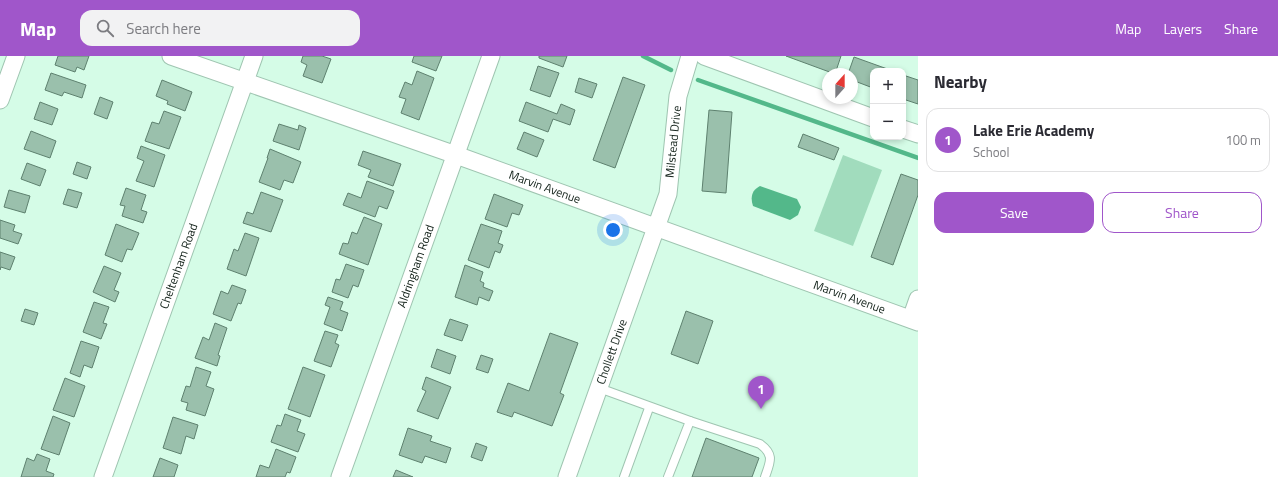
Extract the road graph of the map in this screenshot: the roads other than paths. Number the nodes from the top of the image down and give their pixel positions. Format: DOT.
graph roads {
  1 [pos="16,56"];
  2 [pos="170,56"];
  3 [pos="254,56"];
  4 [pos="491,56"];
  5 [pos="690,56"];
  6 [pos="704,56"];
  7 [pos="244,83"];
  8 [pos="0,100"];
  9 [pos="870,117"];
  10 [pos="906,130"];
  11 [pos="918,134"];
  12 [pos="456,155"];
  13 [pos="658,228"];
  14 [pos="918,299"];
  15 [pos="914,320"];
  16 [pos="599,388"];
  17 [pos="649,408"];
  18 [pos="690,421"];
  19 [pos="103,477"];
  20 [pos="340,477"];
  21 [pos="567,477"];
  22 [pos="624,477"];
  23 [pos="668,477"];
  24 [pos="765,477"];
  1 -- 8 [label="street"];
  2 -- 7 [label="street, Marvin Avenue"];
  3 -- 7 [label="street, Cheltenham Road"];
  4 -- 12 [label="street, Aldringham Road"];
  5 -- 13 [label="street, Milstead Drive"];
  6 -- 9 [label="street"];
  7 -- 12 [label="street, Marvin Avenue"];
  7 -- 19 [label="street, Cheltenham Road"];
  10 -- 11 [label="street"];
  12 -- 13 [label="street, Marvin Avenue"];
  12 -- 20 [label="street, Aldringham Road"];
  13 -- 15 [label="street, Marvin Avenue"];
  13 -- 16 [label="street, Chollett Drive"];
  14 -- 15 [label="street"];
  16 -- 17 [label="lane"];
  16 -- 21 [label="street, Chollett Drive"];
  17 -- 18 [label="lane"];
  17 -- 22 [label="lane"];
  18 -- 23 [label="lane"];
  18 -- 24 [label="lane"];
}
